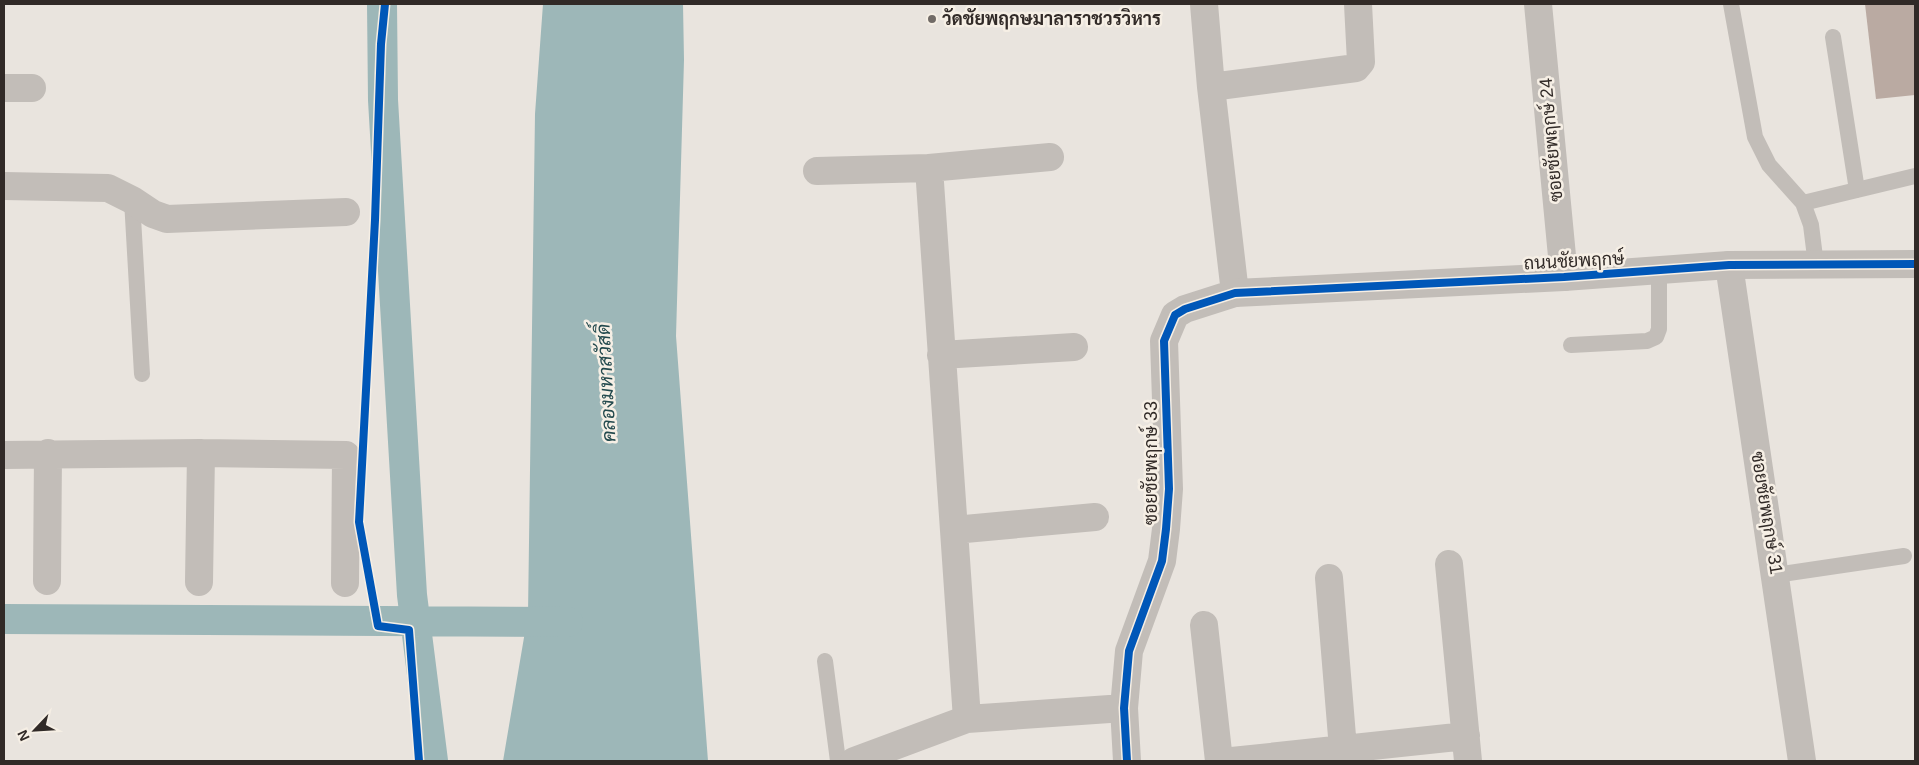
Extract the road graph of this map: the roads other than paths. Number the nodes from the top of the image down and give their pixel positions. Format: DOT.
graph roads {
  1 [pos="1204,4"];
  2 [pos="1358,4"];
  3 [pos="1538,4"];
  4 [pos="1732,4"];
  5 [pos="1833,37"];
  6 [pos="1211,87"];
  7 [pos="4,88"];
  8 [pos="32,88"];
  9 [pos="1050,157"];
  10 [pos="928,168"];
  11 [pos="817,171"];
  12 [pos="1915,176"];
  13 [pos="4,186"];
  14 [pos="1857,190"];
  15 [pos="132,200"];
  16 [pos="1803,203"];
  17 [pos="346,212"];
  18 [pos="1915,264"];
  19 [pos="1729,265"];
  20 [pos="1816,265"];
  21 [pos="1659,272"];
  22 [pos="1564,277"];
  23 [pos="1235,293"];
  24 [pos="1571,344"];
  25 [pos="1074,347"];
  26 [pos="942,355"];
  27 [pos="142,374"];
  28 [pos="48,453"];
  29 [pos="201,453"];
  30 [pos="4,455"];
  31 [pos="1095,517"];
  32 [pos="954,530"];
  33 [pos="1904,556"];
  34 [pos="1450,564"];
  35 [pos="1776,575"];
  36 [pos="1329,578"];
  37 [pos="48,581"];
  38 [pos="199,582"];
  39 [pos="345,583"];
  40 [pos="1204,625"];
  41 [pos="825,661"];
  42 [pos="1124,708"];
  43 [pos="967,719"];
  44 [pos="1467,749"];
  45 [pos="1343,755"];
  46 [pos="838,761"];
  47 [pos="854,761"];
  48 [pos="1127,761"];
  49 [pos="1219,761"];
  50 [pos="1232,761"];
  51 [pos="1802,761"];
  1 -- 6 [label="street"];
  2 -- 6 [label="street"];
  3 -- 22 [label="street, ซอยชัยพฤกษ์ 24"];
  4 -- 16 [label="lane"];
  5 -- 14 [label="lane"];
  6 -- 23 [label="street"];
  7 -- 8 [label="street"];
  9 -- 10 [label="street"];
  10 -- 11 [label="street"];
  10 -- 26 [label="street"];
  12 -- 14 [label="lane"];
  13 -- 15 [label="street"];
  14 -- 16 [label="lane"];
  15 -- 17 [label="street"];
  15 -- 27 [label="lane"];
  16 -- 20 [label="lane"];
  18 -- 20 [label="street, ถนนชัยพฤกษ์"];
  19 -- 20 [label="street, ถนนชัยพฤกษ์"];
  19 -- 21 [label="street, ถนนชัยพฤกษ์"];
  19 -- 35 [label="street, ซอยชัยพฤกษ์ 31"];
  21 -- 22 [label="street, ถนนชัยพฤกษ์"];
  21 -- 24 [label="lane"];
  22 -- 23 [label="street, ถนนชัยพฤกษ์"];
  23 -- 42 [label="street, ซอยชัยพฤกษ์ 33"];
  25 -- 26 [label="street"];
  26 -- 32 [label="street"];
  28 -- 29 [label="street"];
  28 -- 30 [label="street"];
  28 -- 37 [label="street"];
  29 -- 38 [label="street"];
  29 -- 39 [label="street"];
  31 -- 32 [label="street"];
  32 -- 43 [label="street"];
  33 -- 35 [label="lane"];
  34 -- 44 [label="street"];
  35 -- 51 [label="street, ซอยชัยพฤกษ์ 31"];
  36 -- 45 [label="street"];
  40 -- 49 [label="street"];
  41 -- 46 [label="lane"];
  42 -- 43 [label="street"];
  42 -- 48 [label="street, ซอยชัยพฤกษ์ 33"];
  43 -- 47 [label="street"];
  44 -- 45 [label="street"];
  45 -- 50 [label="street"];
}
